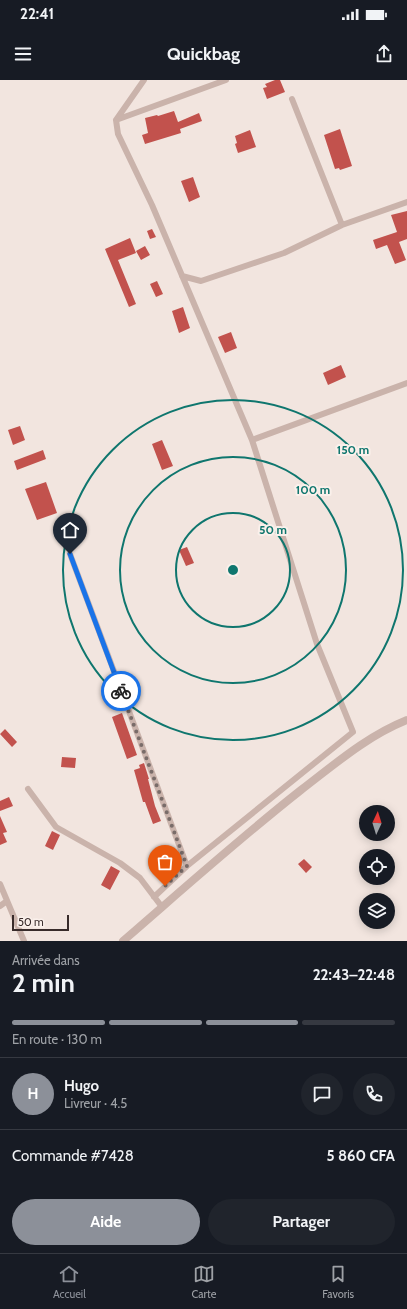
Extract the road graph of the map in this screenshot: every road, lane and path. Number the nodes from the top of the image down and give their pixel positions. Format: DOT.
graph roads {
  1 [pos="144,80"];
  2 [pos="226,80"];
  3 [pos="292,99"];
  4 [pos="116,120"];
  5 [pos="407,202"];
  6 [pos="342,225"];
  7 [pos="182,276"];
  8 [pos="407,383"];
  9 [pos="252,440"];
  10 [pos="70,554"];
  11 [pos="407,720"];
  12 [pos="28,789"];
  13 [pos="187,866"];
  14 [pos="0,884"];
  15 [pos="154,896"];
  16 [pos="7,901"];
  17 [pos="0,906"];
  18 [pos="162,907"];
  19 [pos="24,941"];
  20 [pos="123,941"];
  1 -- 4 [label="street"];
  2 -- 4 [label="street"];
  3 -- 6 [label="street"];
  4 -- 7 [label="street"];
  5 -- 6 [label="street"];
  6 -- 7 [label="street"];
  7 -- 9 [label="street"];
  8 -- 9 [label="street"];
  9 -- 13 [label="street"];
  10 -- 13 [label="street"];
  11 -- 18 [label="street"];
  12 -- 15 [label="street"];
  13 -- 15 [label="street"];
  14 -- 16 [label="street"];
  15 -- 18 [label="street"];
  16 -- 17 [label="street"];
  16 -- 19 [label="street"];
  18 -- 20 [label="street"];
}
